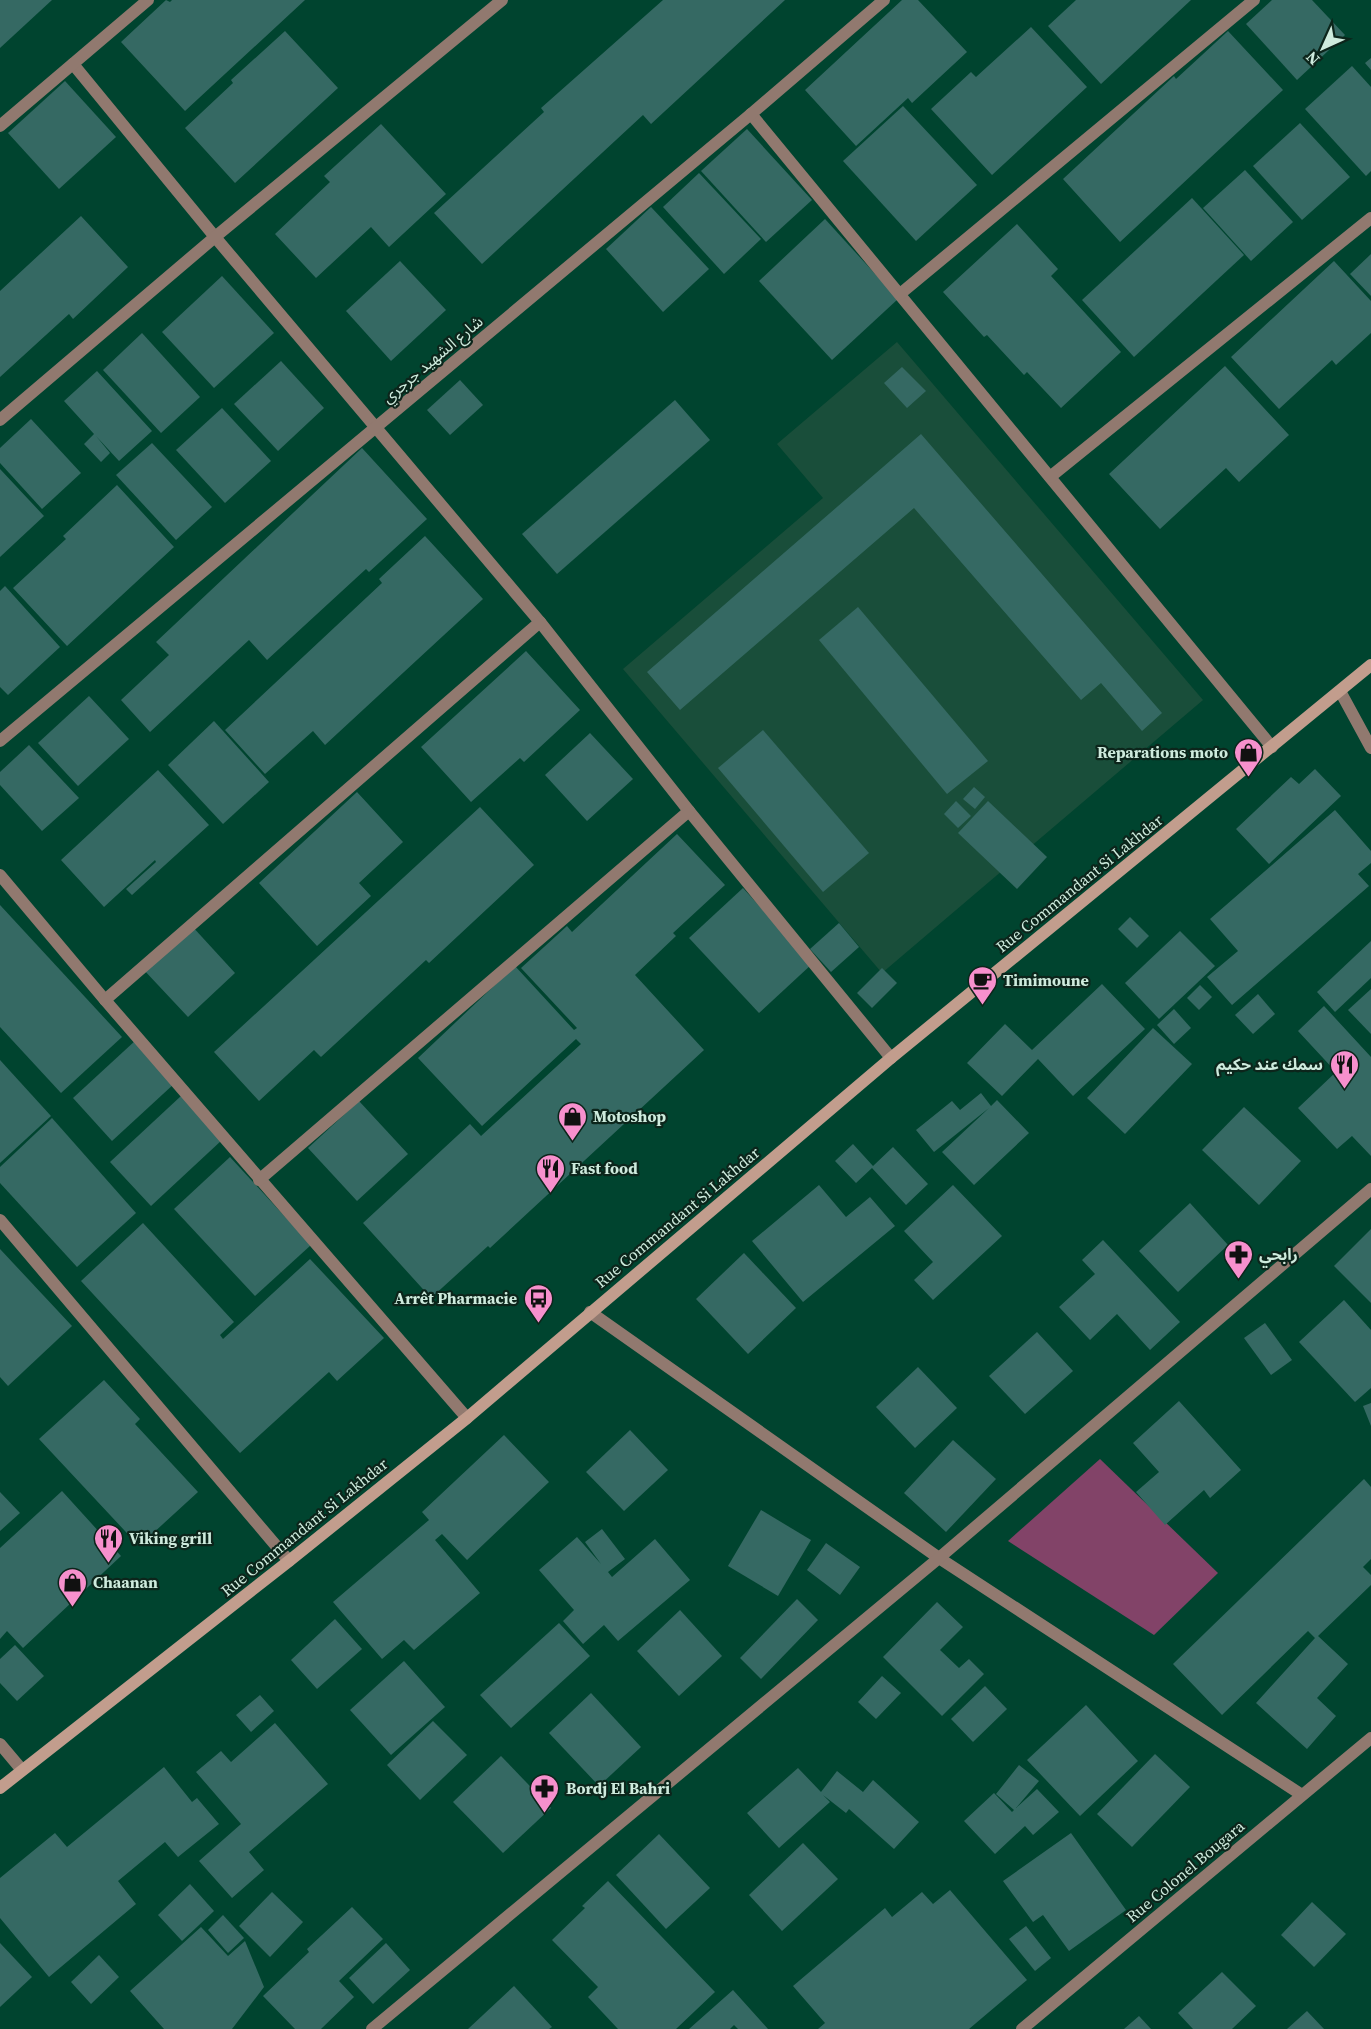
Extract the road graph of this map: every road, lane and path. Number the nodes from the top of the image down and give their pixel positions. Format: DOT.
graph roads {
  1 [pos="148,0"];
  2 [pos="502,0"];
  3 [pos="884,0"];
  4 [pos="1254,0"];
  5 [pos="73,64"];
  6 [pos="751,114"];
  7 [pos="0,126"];
  8 [pos="1371,218"];
  9 [pos="215,237"];
  10 [pos="900,294"];
  11 [pos="0,420"];
  12 [pos="376,427"];
  13 [pos="1050,477"];
  14 [pos="540,622"];
  15 [pos="1371,665"];
  16 [pos="1340,691"];
  17 [pos="0,741"];
  18 [pos="1272,747"];
  19 [pos="1371,748"];
  20 [pos="689,811"];
  21 [pos="0,875"];
  22 [pos="105,1000"];
  23 [pos="891,1058"];
  24 [pos="259,1180"];
  25 [pos="1371,1189"];
  26 [pos="0,1220"];
  27 [pos="590,1312"];
  28 [pos="467,1418"];
  29 [pos="939,1558"];
  30 [pos="289,1561"];
  31 [pos="1371,1738"];
  32 [pos="0,1744"];
  33 [pos="22,1770"];
  34 [pos="0,1788"];
  35 [pos="1302,1795"];
  36 [pos="372,2029"];
  37 [pos="1022,2029"];
  1 -- 5 [label="street"];
  2 -- 9 [label="street"];
  3 -- 6 [label="street, شارع الشهيد جرجري"];
  4 -- 10 [label="street"];
  5 -- 7 [label="street"];
  5 -- 9 [label="street"];
  6 -- 10 [label="street"];
  6 -- 12 [label="street, شارع الشهيد جرجري"];
  8 -- 13 [label="street"];
  9 -- 11 [label="street"];
  9 -- 12 [label="street"];
  10 -- 13 [label="street"];
  12 -- 14 [label="street"];
  12 -- 17 [label="street, شارع الشهيد جرجري"];
  13 -- 18 [label="street"];
  14 -- 20 [label="street"];
  14 -- 22 [label="street"];
  15 -- 16 [label="main road, Rue Commandant Si Lakhdar"];
  16 -- 18 [label="main road, Rue Commandant Si Lakhdar"];
  16 -- 19 [label="street"];
  18 -- 23 [label="main road, Rue Commandant Si Lakhdar"];
  20 -- 23 [label="street"];
  20 -- 24 [label="street"];
  21 -- 22 [label="street"];
  22 -- 24 [label="street"];
  23 -- 27 [label="main road, Rue Commandant Si Lakhdar"];
  24 -- 28 [label="street"];
  25 -- 29 [label="street"];
  26 -- 30 [label="street"];
  27 -- 28 [label="main road, Rue Commandant Si Lakhdar"];
  27 -- 29 [label="street"];
  28 -- 30 [label="main road, Rue Commandant Si Lakhdar"];
  29 -- 35 [label="street"];
  29 -- 36 [label="street"];
  30 -- 33 [label="main road, Rue Commandant Si Lakhdar"];
  31 -- 35 [label="street, Rue Colonel Bougara"];
  32 -- 33 [label="street"];
  33 -- 34 [label="main road, Rue Commandant Si Lakhdar"];
  35 -- 37 [label="street, Rue Colonel Bougara"];
}
